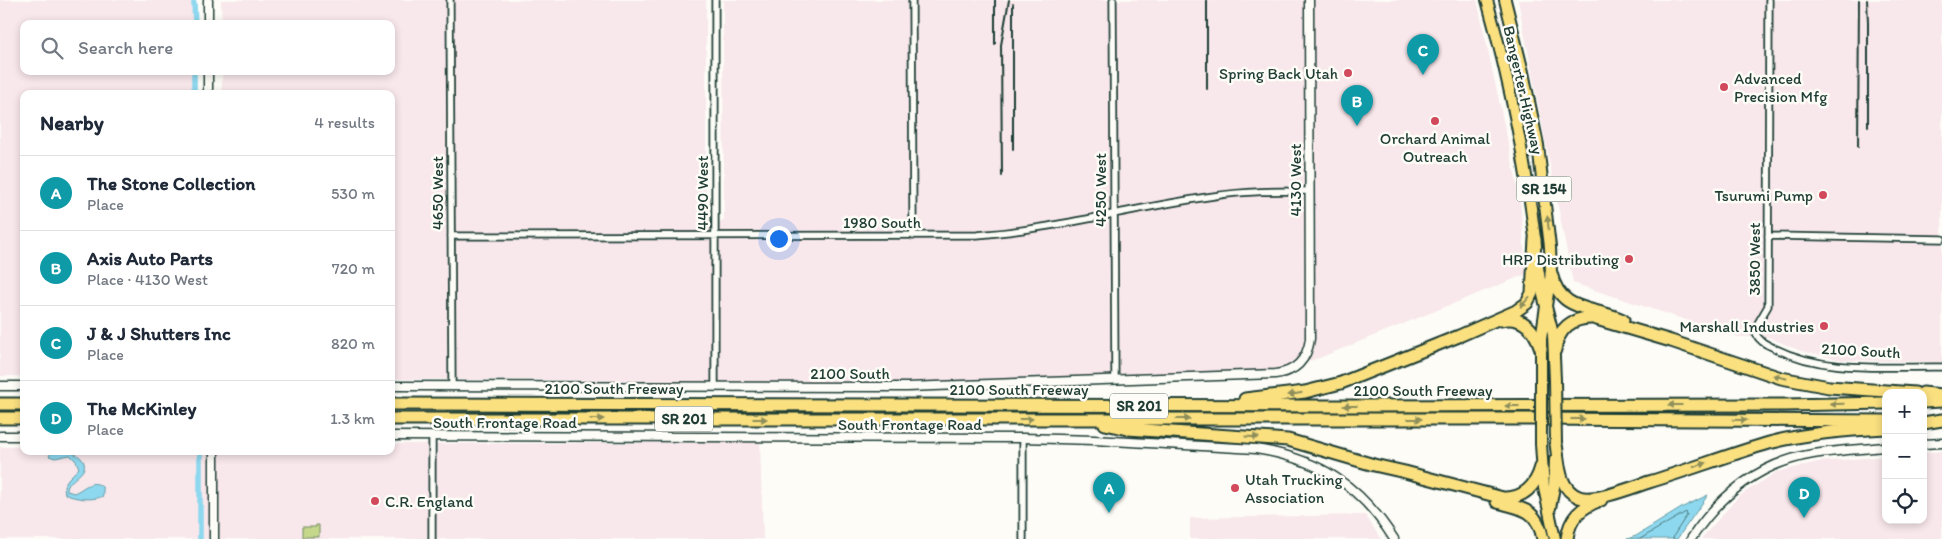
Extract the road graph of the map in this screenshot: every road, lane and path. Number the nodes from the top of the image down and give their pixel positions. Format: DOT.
graph roads {
  1 [pos="208,0"];
  2 [pos="450,0"];
  3 [pos="715,0"];
  4 [pos="912,0"];
  5 [pos="1113,0"];
  6 [pos="1309,0"];
  7 [pos="1314,0"];
  8 [pos="1487,0"];
  9 [pos="1505,0"];
  10 [pos="1768,0"];
  11 [pos="208,20"];
  12 [pos="1308,20"];
  13 [pos="208,75"];
  14 [pos="208,90"];
  15 [pos="1309,191"];
  16 [pos="1114,214"];
  17 [pos="715,235"];
  18 [pos="451,236"];
  19 [pos="913,236"];
  20 [pos="1768,236"];
  21 [pos="1535,238"];
  22 [pos="1942,239"];
  23 [pos="1551,273"];
  24 [pos="1547,306"];
  25 [pos="1756,334"];
  26 [pos="1458,336"];
  27 [pos="1670,341"];
  28 [pos="1541,349"];
  29 [pos="1555,350"];
  30 [pos="1304,360"];
  31 [pos="1942,366"];
  32 [pos="1115,380"];
  33 [pos="0,386"];
  34 [pos="20,386"];
  35 [pos="395,386"];
  36 [pos="452,386"];
  37 [pos="716,386"];
  38 [pos="1882,391"];
  39 [pos="1927,393"];
  40 [pos="1942,395"];
  41 [pos="1942,401"];
  42 [pos="1927,402"];
  43 [pos="1882,403"];
  44 [pos="0,404"];
  45 [pos="20,404"];
  46 [pos="395,404"];
  47 [pos="1058,406"];
  48 [pos="0,418"];
  49 [pos="20,418"];
  50 [pos="395,418"];
  51 [pos="1082,419"];
  52 [pos="1882,420"];
  53 [pos="1942,420"];
  54 [pos="1927,421"];
  55 [pos="1882,428"];
  56 [pos="0,436"];
  57 [pos="20,436"];
  58 [pos="395,436"];
  59 [pos="432,436"];
  60 [pos="1022,438"];
  61 [pos="1942,442"];
  62 [pos="1556,444"];
  63 [pos="1927,444"];
  64 [pos="1882,447"];
  65 [pos="214,455"];
  66 [pos="1541,467"];
  67 [pos="1406,472"];
  68 [pos="1653,481"];
  69 [pos="1549,511"];
  70 [pos="214,539"];
  71 [pos="432,539"];
  72 [pos="1023,539"];
  73 [pos="1394,539"];
  74 [pos="1543,539"];
  75 [pos="1555,539"];
  76 [pos="1567,539"];
  77 [pos="1692,539"];
  1 -- 11 [label="street"];
  2 -- 18 [label="street, 4650 West"];
  3 -- 17 [label="street, 4490 West"];
  4 -- 19 [label="street"];
  5 -- 16 [label="street, 4250 West"];
  6 -- 12 [label="street, 4130 West"];
  7 -- 12 [label="street"];
  8 -- 21 [label="highway, Bangerter Highway / SR 154"];
  23 -- 9 [label="highway, Bangerter Highway / SR 154, one-way"];
  10 -- 20 [label="street, 3850 West"];
  12 -- 15 [label="street, 4130 West"];
  13 -- 14 [label="street"];
  15 -- 16 [label="street, 1980 South"];
  15 -- 30 [label="street, 4130 West"];
  16 -- 19 [label="street, 1980 South"];
  16 -- 32 [label="street, 4250 West"];
  17 -- 18 [label="street, 1980 South"];
  17 -- 19 [label="street, 1980 South"];
  17 -- 37 [label="street, 4490 West"];
  18 -- 36 [label="street, 4650 West"];
  20 -- 22 [label="street"];
  20 -- 25 [label="street, 3850 West"];
  21 -- 24 [label="highway, Bangerter Highway / SR 154"];
  21 -- 26 [label="highway, one-way"];
  23 -- 24 [label="highway, Bangerter Highway / SR 154"];
  23 -- 27 [label="highway"];
  24 -- 28 [label="highway, Bangerter Highway / SR 154"];
  24 -- 29 [label="highway, Bangerter Highway / SR 154"];
  25 -- 31 [label="street, 2100 South"];
  26 -- 28 [label="highway"];
  26 -- 47 [label="highway, one-way"];
  27 -- 29 [label="highway"];
  38 -- 27 [label="highway, one-way"];
  28 -- 66 [label="highway, Bangerter Highway / SR 154, bridge"];
  29 -- 62 [label="highway, Bangerter Highway / SR 154, bridge"];
  30 -- 32 [label="street, 2100 South"];
  32 -- 37 [label="street, 2100 South"];
  33 -- 34 [label="street"];
  35 -- 36 [label="street, 2100 South"];
  36 -- 37 [label="street, 2100 South"];
  39 -- 40 [label="highway"];
  41 -- 42 [label="highway"];
  43 -- 47 [label="highway, 2100 South Freeway / SR 201, one-way"];
  44 -- 45 [label="highway"];
  46 -- 47 [label="highway, 2100 South Freeway / SR 201"];
  48 -- 49 [label="highway"];
  50 -- 51 [label="highway, 2100 South Freeway / SR 201, one-way"];
  51 -- 52 [label="highway, 2100 South Freeway / SR 201, one-way"];
  51 -- 67 [label="highway, one-way"];
  53 -- 54 [label="highway"];
  68 -- 55 [label="highway, one-way"];
  56 -- 57 [label="street"];
  58 -- 59 [label="street, South Frontage Road"];
  59 -- 60 [label="street, South Frontage Road"];
  59 -- 71 [label="street"];
  60 -- 72 [label="street"];
  60 -- 73 [label="street, South Frontage Road"];
  61 -- 63 [label="street"];
  62 -- 68 [label="highway"];
  62 -- 69 [label="highway, Bangerter Highway / SR 154"];
  64 -- 77 [label="street"];
  65 -- 70 [label="street"];
  66 -- 67 [label="highway"];
  66 -- 69 [label="highway, Bangerter Highway / SR 154"];
  67 -- 74 [label="highway"];
  68 -- 76 [label="highway"];
  69 -- 74 [label="highway, Bangerter Highway / SR 154"];
  69 -- 75 [label="highway, Bangerter Highway / SR 154"];
}
